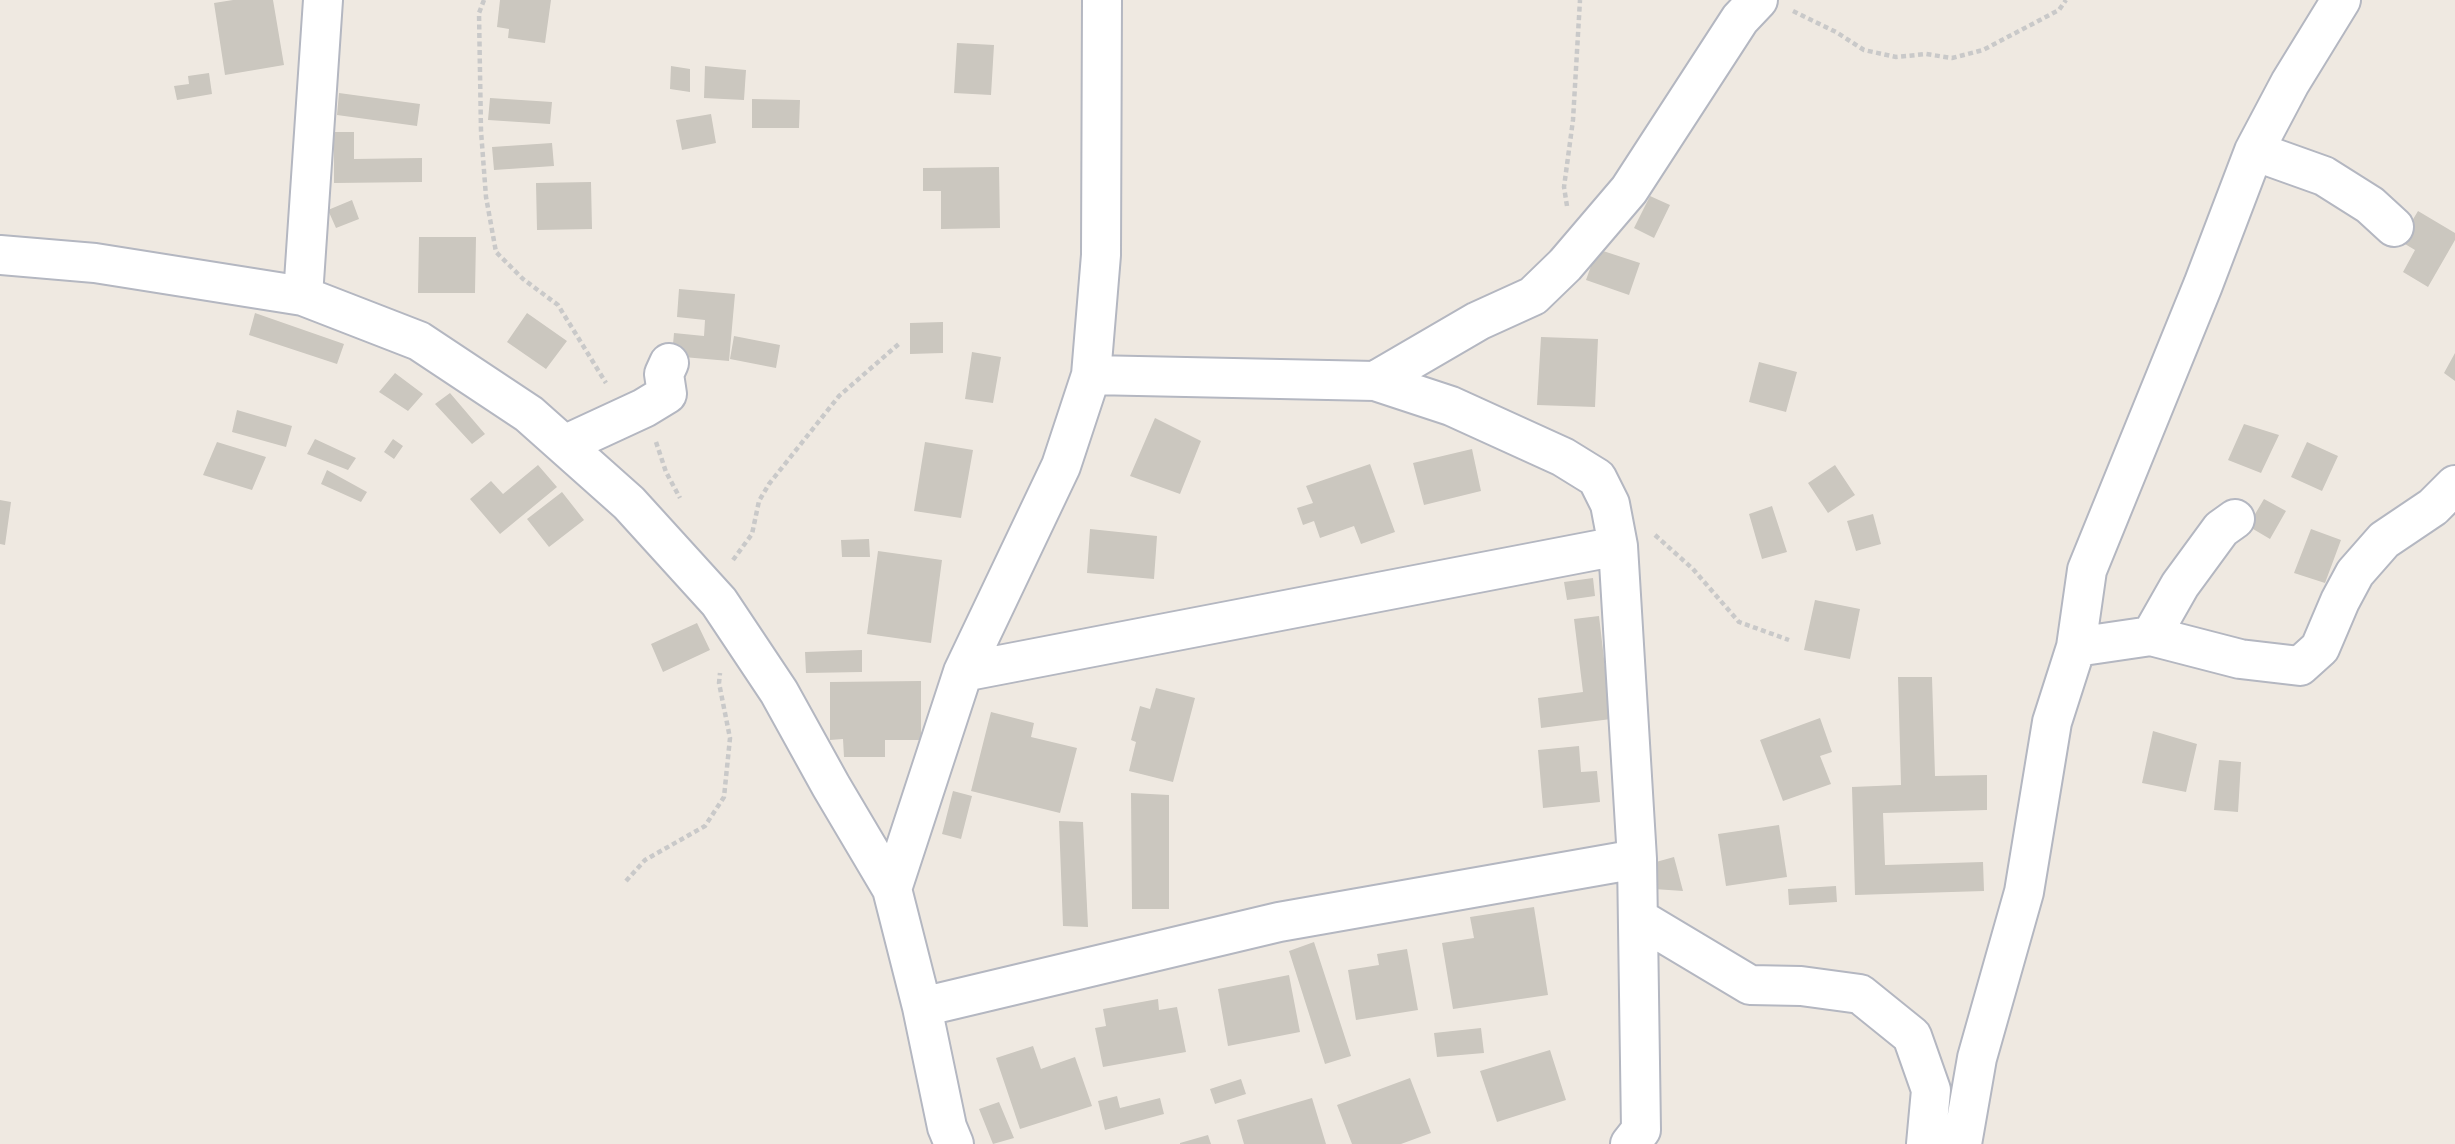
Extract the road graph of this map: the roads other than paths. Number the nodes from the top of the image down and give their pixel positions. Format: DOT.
graph roads {
  1 [pos="323,0"];
  2 [pos="1102,0"];
  3 [pos="2341,0"];
  4 [pos="1772,4"];
  5 [pos="2254,151"];
  6 [pos="2394,228"];
  7 [pos="0,255"];
  8 [pos="303,296"];
  9 [pos="669,363"];
  10 [pos="1091,375"];
  11 [pos="1375,381"];
  12 [pos="564,445"];
  13 [pos="2455,485"];
  14 [pos="2235,519"];
  15 [pos="1618,546"];
  16 [pos="2151,636"];
  17 [pos="2076,647"];
  18 [pos="963,672"];
  19 [pos="1637,859"];
  20 [pos="892,889"];
  21 [pos="1638,918"];
  22 [pos="922,1007"];
  23 [pos="954,1144"];
  24 [pos="1630,1144"];
  25 [pos="1926,1144"];
  26 [pos="1962,1144"];
  1 -- 8 [label="street"];
  2 -- 10 [label="street"];
  3 -- 5 [label="street"];
  4 -- 11 [label="street"];
  5 -- 6 [label="street"];
  5 -- 17 [label="street"];
  7 -- 8 [label="street"];
  8 -- 12 [label="street"];
  9 -- 12 [label="street"];
  10 -- 11 [label="street"];
  10 -- 18 [label="street"];
  11 -- 15 [label="street"];
  12 -- 20 [label="street"];
  13 -- 16 [label="street"];
  14 -- 16 [label="street"];
  15 -- 18 [label="street"];
  15 -- 19 [label="street"];
  16 -- 17 [label="street"];
  17 -- 26 [label="street"];
  18 -- 20 [label="street"];
  19 -- 21 [label="street"];
  19 -- 22 [label="street"];
  20 -- 22 [label="street"];
  21 -- 24 [label="street"];
  21 -- 25 [label="street"];
  22 -- 23 [label="street"];
}
